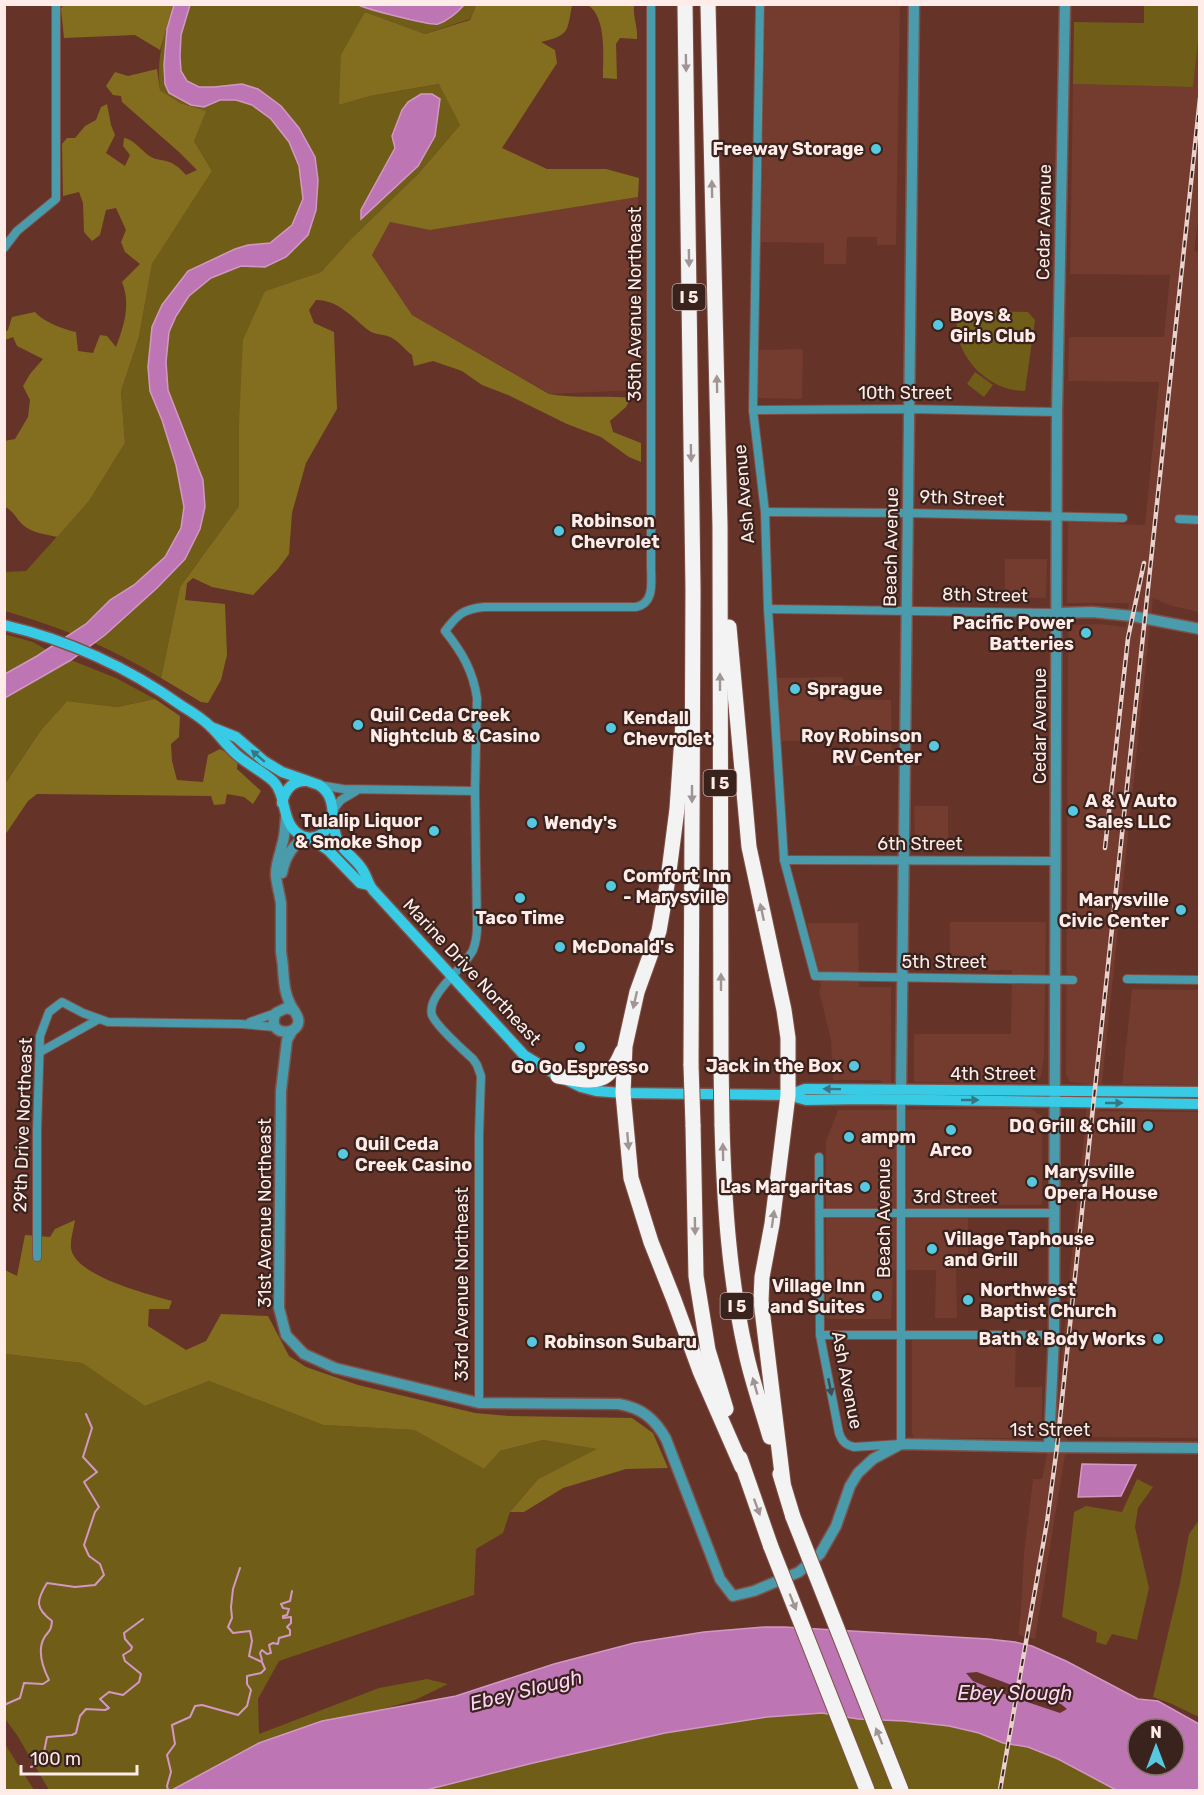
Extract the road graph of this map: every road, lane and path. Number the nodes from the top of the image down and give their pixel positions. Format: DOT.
graph roads {
  1 [pos="56,4"];
  2 [pos="651,4"];
  3 [pos="685,4"];
  4 [pos="708,4"];
  5 [pos="760,4"];
  6 [pos="914,4"];
  7 [pos="1065,4"];
  8 [pos="4,248"];
  9 [pos="909,409"];
  10 [pos="753,410"];
  11 [pos="1057,412"];
  12 [pos="765,512"];
  13 [pos="908,513"];
  14 [pos="1058,517"];
  15 [pos="1123,518"];
  16 [pos="1179,519"];
  17 [pos="1200,520"];
  18 [pos="720,526"];
  19 [pos="693,589"];
  20 [pos="768,609"];
  21 [pos="907,611"];
  22 [pos="1057,613"];
  23 [pos="4,625"];
  24 [pos="1200,629"];
  25 [pos="445,631"];
  26 [pos="211,727"];
  27 [pos="307,781"];
  28 [pos="319,785"];
  29 [pos="357,789"];
  30 [pos="475,791"];
  31 [pos="282,803"];
  32 [pos="333,813"];
  33 [pos="286,818"];
  34 [pos="308,837"];
  35 [pos="784,860"];
  36 [pos="904,860"];
  37 [pos="1056,861"];
  38 [pos="369,885"];
  39 [pos="279,888"];
  40 [pos="281,952"];
  41 [pos="453,976"];
  42 [pos="815,976"];
  43 [pos="902,978"];
  44 [pos="1055,979"];
  45 [pos="1072,980"];
  46 [pos="1127,980"];
  47 [pos="1200,980"];
  48 [pos="293,1010"];
  49 [pos="277,1011"];
  50 [pos="99,1018"];
  51 [pos="241,1024"];
  52 [pos="276,1028"];
  53 [pos="292,1030"];
  54 [pos="625,1046"];
  55 [pos="40,1052"];
  56 [pos="558,1076"];
  57 [pos="281,1091"];
  58 [pos="1200,1092"];
  59 [pos="623,1093"];
  60 [pos="901,1094"];
  61 [pos="788,1095"];
  62 [pos="1055,1096"];
  63 [pos="1200,1099"];
  64 [pos="1160,1104"];
  65 [pos="1200,1104"];
  66 [pos="819,1157"];
  67 [pos="820,1213"];
  68 [pos="1055,1213"];
  69 [pos="901,1214"];
  70 [pos="37,1257"];
  71 [pos="820,1335"];
  72 [pos="1054,1335"];
  73 [pos="901,1336"];
  74 [pos="478,1404"];
  75 [pos="901,1444"];
  76 [pos="1049,1447"];
  77 [pos="1200,1448"];
  78 [pos="742,1467"];
  79 [pos="783,1482"];
  80 [pos="867,1791"];
  81 [pos="901,1791"];
  1 -- 8 [label="street"];
  2 -- 25 [label="street, 35th Avenue Northeast"];
  3 -- 19 [label="highway, I 5, one-way"];
  18 -- 4 [label="highway, I 5, one-way"];
  5 -- 10 [label="street, Ash Avenue"];
  6 -- 9 [label="street, Beach Avenue"];
  7 -- 11 [label="street, Cedar Avenue"];
  9 -- 10 [label="street, 10th Street"];
  9 -- 11 [label="street, 10th Street"];
  9 -- 13 [label="street, Beach Avenue"];
  10 -- 12 [label="street, Ash Avenue"];
  11 -- 14 [label="street, Cedar Avenue"];
  12 -- 13 [label="street, 9th Street"];
  12 -- 20 [label="street, Ash Avenue"];
  13 -- 14 [label="street, 9th Street"];
  13 -- 21 [label="street, Beach Avenue"];
  14 -- 15 [label="street, 9th Street"];
  14 -- 22 [label="street, Cedar Avenue"];
  16 -- 17 [label="street"];
  61 -- 18 [label="highway, one-way"];
  79 -- 18 [label="highway, I 5, one-way, bridge"];
  19 -- 54 [label="highway, one-way"];
  19 -- 78 [label="highway, I 5, one-way, bridge"];
  20 -- 21 [label="street, 8th Street"];
  20 -- 35 [label="street, Ash Avenue"];
  21 -- 22 [label="street, 8th Street"];
  21 -- 36 [label="street, Beach Avenue"];
  22 -- 24 [label="street, 8th Street"];
  22 -- 37 [label="street, Cedar Avenue"];
  23 -- 26 [label="main road"];
  25 -- 30 [label="street, 33rd Avenue Northeast"];
  27 -- 26 [label="main road, one-way"];
  26 -- 31 [label="main road"];
  27 -- 28 [label="main road"];
  27 -- 31 [label="main road"];
  28 -- 29 [label="street"];
  28 -- 32 [label="main road"];
  29 -- 30 [label="street"];
  29 -- 32 [label="street"];
  30 -- 41 [label="street, 33rd Avenue Northeast"];
  31 -- 33 [label="main road"];
  32 -- 34 [label="main road"];
  32 -- 38 [label="main road, Marine Drive Northeast"];
  33 -- 34 [label="main road"];
  33 -- 39 [label="street"];
  34 -- 38 [label="main road, Marine Drive Northeast"];
  34 -- 39 [label="street"];
  35 -- 36 [label="street, 6th Street"];
  35 -- 42 [label="street, Ash Avenue"];
  36 -- 37 [label="street, 6th Street"];
  36 -- 43 [label="street, Beach Avenue"];
  37 -- 44 [label="street, Cedar Avenue"];
  38 -- 41 [label="main road, Marine Drive Northeast"];
  39 -- 40 [label="street"];
  40 -- 48 [label="street"];
  40 -- 49 [label="street"];
  41 -- 56 [label="main road, Marine Drive Northeast"];
  41 -- 74 [label="street, 33rd Avenue Northeast"];
  42 -- 43 [label="street, 5th Street"];
  43 -- 44 [label="street, 5th Street"];
  43 -- 60 [label="street, Beach Avenue"];
  44 -- 45 [label="street, 5th Street"];
  44 -- 62 [label="street, Cedar Avenue"];
  46 -- 47 [label="street"];
  48 -- 49 [label="street"];
  48 -- 53 [label="street"];
  49 -- 51 [label="street"];
  49 -- 52 [label="street"];
  50 -- 51 [label="street"];
  50 -- 55 [label="street"];
  50 -- 55 [label="street, 29th Drive Northeast"];
  51 -- 52 [label="street"];
  52 -- 53 [label="street"];
  52 -- 57 [label="street, 31st Avenue Northeast"];
  53 -- 57 [label="street, 31st Avenue Northeast"];
  54 -- 56 [label="highway"];
  54 -- 59 [label="highway"];
  55 -- 70 [label="street, 29th Drive Northeast"];
  56 -- 59 [label="main road, Marine Drive Northeast"];
  57 -- 74 [label="street, 31st Avenue Northeast"];
  58 -- 62 [label="main road, 4th Street"];
  59 -- 61 [label="main road, 4th Street"];
  59 -- 78 [label="highway, one-way"];
  60 -- 61 [label="main road, 4th Street"];
  60 -- 62 [label="main road, 4th Street"];
  60 -- 69 [label="street, Beach Avenue"];
  79 -- 61 [label="highway, one-way"];
  62 -- 64 [label="main road, 4th Street, one-way"];
  62 -- 68 [label="street, Cedar Avenue"];
  63 -- 64 [label="main road"];
  64 -- 65 [label="main road, 4th Street"];
  66 -- 67 [label="street, Ash Avenue"];
  67 -- 69 [label="street, 3rd Street"];
  67 -- 71 [label="street, Ash Avenue"];
  68 -- 69 [label="street, 3rd Street"];
  68 -- 72 [label="street, Cedar Avenue"];
  69 -- 73 [label="street, Beach Avenue"];
  71 -- 73 [label="street"];
  71 -- 75 [label="street, Ash Avenue, one-way"];
  72 -- 73 [label="street"];
  72 -- 76 [label="street, Cedar Avenue"];
  73 -- 75 [label="street, Beach Avenue"];
  74 -- 75 [label="street"];
  75 -- 76 [label="street, 1st Street"];
  76 -- 77 [label="street, 1st Street"];
  78 -- 80 [label="highway, I 5, one-way, bridge"];
  81 -- 79 [label="highway, I 5, one-way, bridge"];
}
